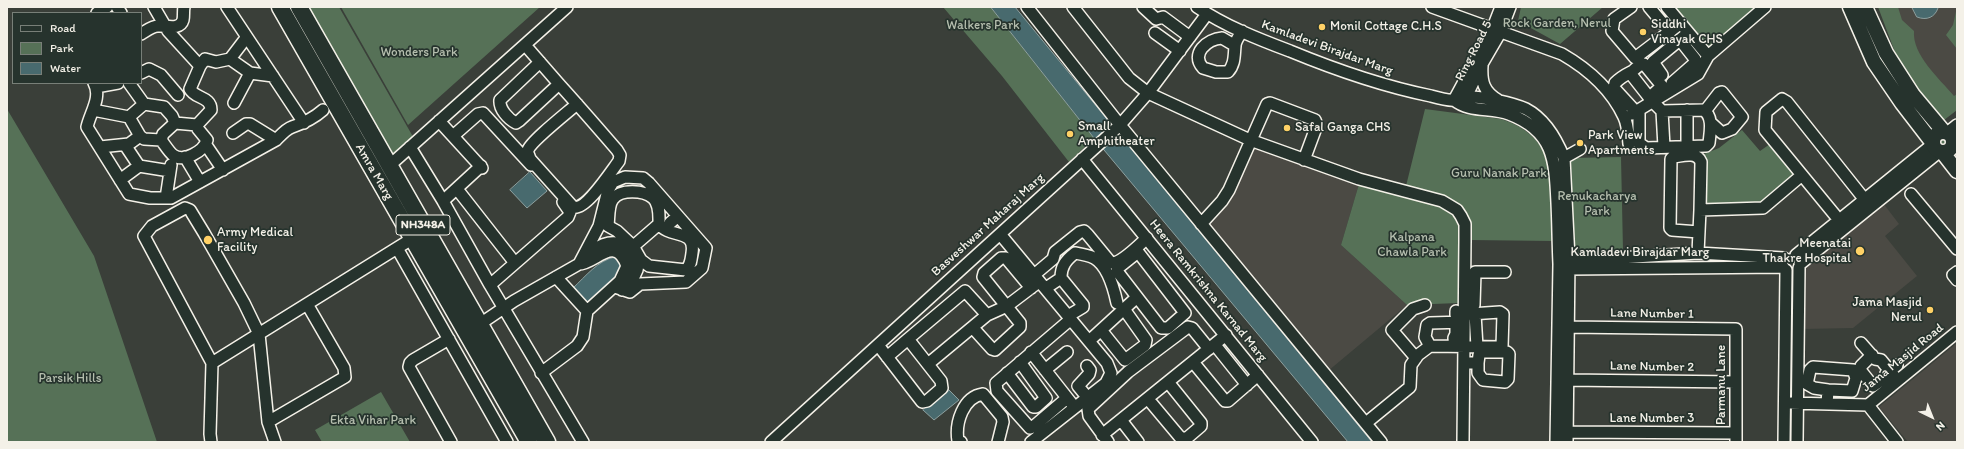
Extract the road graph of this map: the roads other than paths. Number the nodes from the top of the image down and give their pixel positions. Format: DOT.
graph roads {
  1 [pos="184,7"];
  2 [pos="227,7"];
  3 [pos="280,7"];
  4 [pos="299,7"];
  5 [pos="568,7"];
  6 [pos="1027,7"];
  7 [pos="1073,7"];
  8 [pos="1143,7"];
  9 [pos="1197,7"];
  10 [pos="1432,7"];
  11 [pos="1501,7"];
  12 [pos="1510,7"];
  13 [pos="1648,7"];
  14 [pos="1667,7"];
  15 [pos="1765,7"];
  16 [pos="1850,7"];
  17 [pos="1865,7"];
  18 [pos="156,8"];
  19 [pos="1634,9"];
  20 [pos="1207,14"];
  21 [pos="1164,20"];
  22 [pos="1680,23"];
  23 [pos="167,28"];
  24 [pos="1242,31"];
  25 [pos="1496,31"];
  26 [pos="1670,32"];
  27 [pos="142,33"];
  28 [pos="1154,33"];
  29 [pos="1684,36"];
  30 [pos="246,38"];
  31 [pos="1190,38"];
  32 [pos="525,45"];
  33 [pos="1234,45"];
  34 [pos="1180,51"];
  35 [pos="1708,56"];
  36 [pos="230,59"];
  37 [pos="540,62"];
  38 [pos="1482,64"];
  39 [pos="200,66"];
  40 [pos="142,72"];
  41 [pos="250,73"];
  42 [pos="1630,73"];
  43 [pos="273,76"];
  44 [pos="106,84"];
  45 [pos="130,84"];
  46 [pos="559,84"];
  47 [pos="95,85"];
  48 [pos="190,89"];
  49 [pos="1148,93"];
  50 [pos="350,94"];
  51 [pos="178,95"];
  52 [pos="1650,100"];
  53 [pos="1460,101"];
  54 [pos="1500,102"];
  55 [pos="234,103"];
  56 [pos="144,104"];
  57 [pos="577,104"];
  58 [pos="328,106"];
  59 [pos="164,107"];
  60 [pos="93,110"];
  61 [pos="1687,110"];
  62 [pos="1662,111"];
  63 [pos="1705,111"];
  64 [pos="1638,112"];
  65 [pos="129,117"];
  66 [pos="1625,118"];
  67 [pos="302,120"];
  68 [pos="439,121"];
  69 [pos="175,123"];
  70 [pos="1711,123"];
  71 [pos="197,125"];
  72 [pos="1118,126"];
  73 [pos="233,133"];
  74 [pos="140,136"];
  75 [pos="453,136"];
  76 [pos="161,140"];
  77 [pos="276,140"];
  78 [pos="1250,140"];
  79 [pos="1947,141"];
  80 [pos="1629,144"];
  81 [pos="125,145"];
  82 [pos="206,145"];
  83 [pos="100,147"];
  84 [pos="410,147"];
  85 [pos="1664,147"];
  86 [pos="1687,147"];
  87 [pos="1580,149"];
  88 [pos="172,155"];
  89 [pos="185,157"];
  90 [pos="1564,158"];
  91 [pos="1082,159"];
  92 [pos="1304,160"];
  93 [pos="139,166"];
  94 [pos="389,166"];
  95 [pos="223,170"];
  96 [pos="170,171"];
  97 [pos="1957,171"];
  98 [pos="1802,175"];
  99 [pos="120,180"];
  100 [pos="200,182"];
  101 [pos="456,189"];
  102 [pos="1911,194"];
  103 [pos="166,198"];
  104 [pos="1865,200"];
  105 [pos="443,201"];
  106 [pos="1700,210"];
  107 [pos="1839,220"];
  108 [pos="669,221"];
  109 [pos="1201,224"];
  110 [pos="1699,232"];
  111 [pos="419,234"];
  112 [pos="1000,234"];
  113 [pos="1149,241"];
  114 [pos="398,248"];
  115 [pos="631,248"];
  116 [pos="1957,249"];
  117 [pos="1138,252"];
  118 [pos="1698,253"];
  119 [pos="581,261"];
  120 [pos="515,263"];
  121 [pos="1798,263"];
  122 [pos="1566,264"];
  123 [pos="1784,265"];
  124 [pos="1505,272"];
  125 [pos="1957,272"];
  126 [pos="953,276"];
  127 [pos="556,277"];
  128 [pos="1061,278"];
  129 [pos="1957,280"];
  130 [pos="1038,283"];
  131 [pos="490,285"];
  132 [pos="618,288"];
  133 [pos="965,291"];
  134 [pos="1136,298"];
  135 [pos="1199,301"];
  136 [pos="306,304"];
  137 [pos="1425,305"];
  138 [pos="1007,306"];
  139 [pos="1120,306"];
  140 [pos="1504,306"];
  141 [pos="504,308"];
  142 [pos="587,311"];
  143 [pos="1185,313"];
  144 [pos="1465,314"];
  145 [pos="987,315"];
  146 [pos="1070,318"];
  147 [pos="480,324"];
  148 [pos="1434,324"];
  149 [pos="1568,327"];
  150 [pos="972,328"];
  151 [pos="1736,329"];
  152 [pos="1100,330"];
  153 [pos="1957,332"];
  154 [pos="259,334"];
  155 [pos="1226,335"];
  156 [pos="449,339"];
  157 [pos="908,339"];
  158 [pos="1089,341"];
  159 [pos="1432,342"];
  160 [pos="1861,343"];
  161 [pos="878,345"];
  162 [pos="1459,346"];
  163 [pos="1212,347"];
  164 [pos="1477,347"];
  165 [pos="1031,352"];
  166 [pos="1067,352"];
  167 [pos="1413,354"];
  168 [pos="1872,355"];
  169 [pos="887,357"];
  170 [pos="1020,362"];
  171 [pos="1193,362"];
  172 [pos="212,363"];
  173 [pos="1464,363"];
  174 [pos="1478,363"];
  175 [pos="928,364"];
  176 [pos="1087,366"];
  177 [pos="1047,368"];
  178 [pos="1893,368"];
  179 [pos="541,373"];
  180 [pos="1007,373"];
  181 [pos="1258,376"];
  182 [pos="1568,380"];
  183 [pos="1898,381"];
  184 [pos="1168,382"];
  185 [pos="1736,382"];
  186 [pos="1247,385"];
  187 [pos="1828,390"];
  188 [pos="1088,397"];
  189 [pos="1068,398"];
  190 [pos="1148,399"];
  191 [pos="1785,402"];
  192 [pos="1797,403"];
  193 [pos="1827,404"];
  194 [pos="1868,405"];
  195 [pos="1075,407"];
  196 [pos="1121,420"];
  197 [pos="268,422"];
  198 [pos="1366,423"];
  199 [pos="1567,437"];
  200 [pos="1105,438"];
  201 [pos="1736,438"];
  202 [pos="211,442"];
  203 [pos="275,442"];
  204 [pos="451,442"];
  205 [pos="507,442"];
  206 [pos="529,442"];
  207 [pos="547,442"];
  208 [pos="583,442"];
  209 [pos="771,442"];
  210 [pos="959,442"];
  211 [pos="998,442"];
  212 [pos="1031,442"];
  213 [pos="1138,442"];
  214 [pos="1312,442"];
  215 [pos="1381,442"];
  216 [pos="1463,442"];
  217 [pos="1556,442"];
  218 [pos="1784,442"];
  219 [pos="1797,442"];
  220 [pos="1897,442"];
  1 -- 23 [label="street"];
  2 -- 30 [label="street"];
  3 -- 58 [label="highway, Amra Marg / NH348A"];
  4 -- 50 [label="highway, Amra Marg / NH348A"];
  5 -- 32 [label="street"];
  6 -- 72 [label="street"];
  7 -- 49 [label="street"];
  8 -- 31 [label="street"];
  9 -- 20 [label="street, Kamladevi Birajdar Marg"];
  10 -- 25 [label="street"];
  11 -- 25 [label="street, Ring Road 5"];
  12 -- 25 [label="street, Ring Road 5"];
  13 -- 26 [label="street"];
  14 -- 22 [label="street"];
  15 -- 35 [label="street"];
  16 -- 79 [label="main road"];
  17 -- 79 [label="main road"];
  18 -- 23 [label="street"];
  19 -- 26 [label="street"];
  20 -- 24 [label="street, Kamladevi Birajdar Marg"];
  20 -- 31 [label="street, Basveshwar Maharaj Marg"];
  21 -- 31 [label="street"];
  22 -- 26 [label="street"];
  22 -- 29 [label="street"];
  23 -- 27 [label="street"];
  23 -- 39 [label="street"];
  24 -- 33 [label="street"];
  24 -- 53 [label="street, Kamladevi Birajdar Marg"];
  25 -- 38 [label="street, Ring Road 5"];
  25 -- 53 [label="street, Ring Road 5"];
  25 -- 66 [label="street"];
  28 -- 34 [label="street"];
  29 -- 29 [label="street"];
  29 -- 35 [label="street"];
  30 -- 36 [label="street"];
  30 -- 43 [label="street"];
  31 -- 34 [label="street, Basveshwar Maharaj Marg"];
  32 -- 37 [label="street"];
  32 -- 68 [label="street"];
  34 -- 49 [label="street, Basveshwar Maharaj Marg"];
  35 -- 52 [label="street"];
  36 -- 39 [label="street"];
  36 -- 41 [label="street"];
  37 -- 46 [label="street"];
  37 -- 46 [label="street"];
  38 -- 53 [label="street, Ring Road 5"];
  38 -- 54 [label="street"];
  39 -- 48 [label="street"];
  40 -- 51 [label="street"];
  41 -- 43 [label="street"];
  41 -- 55 [label="street"];
  42 -- 52 [label="street"];
  42 -- 52 [label="street"];
  42 -- 64 [label="street"];
  43 -- 67 [label="street"];
  44 -- 47 [label="street"];
  45 -- 56 [label="street"];
  46 -- 57 [label="street"];
  47 -- 60 [label="street"];
  48 -- 51 [label="street"];
  48 -- 71 [label="street"];
  49 -- 72 [label="street, Basveshwar Maharaj Marg"];
  49 -- 78 [label="street"];
  50 -- 58 [label="street"];
  50 -- 94 [label="highway, Amra Marg / NH348A"];
  51 -- 59 [label="street"];
  52 -- 62 [label="street"];
  52 -- 64 [label="street"];
  53 -- 54 [label="street, Kamladevi Birajdar Marg"];
  53 -- 122 [label="street, Kamladevi Birajdar Marg"];
  54 -- 90 [label="street, Kamladevi Birajdar Marg"];
  56 -- 59 [label="street"];
  56 -- 65 [label="street"];
  57 -- 57 [label="street"];
  58 -- 67 [label="street"];
  58 -- 111 [label="highway, Amra Marg / NH348A"];
  59 -- 69 [label="street"];
  60 -- 65 [label="street"];
  60 -- 83 [label="street"];
  61 -- 62 [label="street"];
  61 -- 63 [label="street"];
  61 -- 86 [label="street"];
  62 -- 85 [label="street"];
  63 -- 70 [label="street"];
  63 -- 70 [label="street"];
  64 -- 66 [label="street"];
  64 -- 85 [label="street"];
  65 -- 74 [label="street"];
  66 -- 80 [label="street"];
  67 -- 77 [label="street"];
  68 -- 75 [label="street"];
  68 -- 84 [label="street"];
  69 -- 71 [label="street"];
  69 -- 76 [label="street"];
  70 -- 86 [label="street"];
  71 -- 82 [label="street"];
  72 -- 91 [label="street, Basveshwar Maharaj Marg"];
  72 -- 109 [label="street"];
  73 -- 77 [label="street"];
  74 -- 76 [label="street"];
  74 -- 81 [label="street"];
  75 -- 101 [label="street"];
  75 -- 120 [label="street"];
  76 -- 88 [label="street"];
  77 -- 95 [label="street"];
  78 -- 92 [label="street"];
  78 -- 92 [label="street"];
  78 -- 109 [label="street"];
  79 -- 97 [label="main road"];
  79 -- 104 [label="street"];
  79 -- 121 [label="street"];
  81 -- 83 [label="street"];
  81 -- 93 [label="street"];
  82 -- 89 [label="street"];
  82 -- 95 [label="street"];
  83 -- 99 [label="street"];
  84 -- 94 [label="street"];
  84 -- 105 [label="street"];
  85 -- 86 [label="street"];
  87 -- 90 [label="street"];
  88 -- 89 [label="street"];
  88 -- 96 [label="street"];
  89 -- 100 [label="street"];
  90 -- 122 [label="street, Kamladevi Birajdar Marg"];
  91 -- 112 [label="street, Basveshwar Maharaj Marg"];
  91 -- 113 [label="street, Heera Ramkrishna Karnad Marg"];
  92 -- 144 [label="street"];
  93 -- 96 [label="street"];
  93 -- 99 [label="street"];
  94 -- 111 [label="highway, Amra Marg / NH348A"];
  95 -- 100 [label="street"];
  96 -- 103 [label="street"];
  98 -- 104 [label="street"];
  98 -- 106 [label="street"];
  98 -- 107 [label="street"];
  99 -- 103 [label="street"];
  100 -- 103 [label="street"];
  101 -- 105 [label="street"];
  101 -- 120 [label="street"];
  102 -- 116 [label="street"];
  104 -- 107 [label="street"];
  105 -- 131 [label="street"];
  106 -- 110 [label="street"];
  106 -- 110 [label="street"];
  107 -- 121 [label="street"];
  108 -- 115 [label="street"];
  108 -- 115 [label="street"];
  108 -- 115 [label="street"];
  108 -- 119 [label="street"];
  108 -- 132 [label="street"];
  109 -- 198 [label="street"];
  110 -- 118 [label="street"];
  111 -- 114 [label="street"];
  111 -- 147 [label="highway, Amra Marg / NH348A"];
  111 -- 206 [label="highway, Amra Marg / NH348A"];
  112 -- 126 [label="street, Basveshwar Maharaj Marg"];
  112 -- 130 [label="street"];
  113 -- 117 [label="street"];
  113 -- 130 [label="street"];
  113 -- 135 [label="street, Heera Ramkrishna Karnad Marg"];
  114 -- 136 [label="street"];
  114 -- 156 [label="street"];
  115 -- 119 [label="street"];
  115 -- 132 [label="street"];
  117 -- 134 [label="street"];
  117 -- 143 [label="street"];
  118 -- 122 [label="street, Kamladevi Birajdar Marg"];
  118 -- 123 [label="street, Kamladevi Birajdar Marg"];
  119 -- 127 [label="street"];
  119 -- 132 [label="street"];
  120 -- 131 [label="street"];
  121 -- 123 [label="street"];
  121 -- 123 [label="street"];
  121 -- 192 [label="street"];
  122 -- 123 [label="street, Kamladevi Birajdar Marg"];
  122 -- 149 [label="street"];
  122 -- 217 [label="street"];
  123 -- 191 [label="street"];
  124 -- 144 [label="street"];
  125 -- 129 [label="street"];
  126 -- 133 [label="street"];
  126 -- 161 [label="street, Basveshwar Maharaj Marg"];
  127 -- 141 [label="street"];
  127 -- 142 [label="street"];
  128 -- 130 [label="street"];
  128 -- 139 [label="street"];
  128 -- 146 [label="street"];
  130 -- 138 [label="street"];
  130 -- 138 [label="street"];
  130 -- 146 [label="street"];
  131 -- 141 [label="street"];
  132 -- 142 [label="street"];
  133 -- 145 [label="street"];
  133 -- 157 [label="street"];
  134 -- 139 [label="street"];
  134 -- 143 [label="street"];
  135 -- 143 [label="street"];
  135 -- 155 [label="street, Heera Ramkrishna Karnad Marg"];
  136 -- 154 [label="street"];
  136 -- 197 [label="street"];
  137 -- 167 [label="street"];
  138 -- 145 [label="street"];
  138 -- 150 [label="street"];
  139 -- 152 [label="street"];
  139 -- 152 [label="street"];
  140 -- 144 [label="street"];
  141 -- 147 [label="street"];
  141 -- 179 [label="street"];
  142 -- 179 [label="street"];
  144 -- 159 [label="street"];
  144 -- 162 [label="street"];
  144 -- 164 [label="street"];
  144 -- 164 [label="street"];
  145 -- 150 [label="street"];
  146 -- 158 [label="street"];
  146 -- 165 [label="street"];
  147 -- 207 [label="highway, Amra Marg / NH348A"];
  148 -- 159 [label="street"];
  149 -- 151 [label="street, Lane Number 1"];
  149 -- 182 [label="street"];
  150 -- 175 [label="street"];
  151 -- 185 [label="street, Parmanu Lane"];
  152 -- 158 [label="street"];
  153 -- 183 [label="street, Jama Masjid Road"];
  154 -- 172 [label="street"];
  154 -- 172 [label="street"];
  154 -- 197 [label="street"];
  155 -- 163 [label="street"];
  155 -- 181 [label="street, Heera Ramkrishna Karnad Marg"];
  156 -- 204 [label="street"];
  156 -- 205 [label="street"];
  157 -- 169 [label="street"];
  157 -- 175 [label="street"];
  158 -- 188 [label="street"];
  159 -- 162 [label="street"];
  159 -- 167 [label="street"];
  160 -- 168 [label="street"];
  161 -- 169 [label="street"];
  161 -- 209 [label="street, Basveshwar Maharaj Marg"];
  162 -- 164 [label="street"];
  162 -- 173 [label="street"];
  163 -- 171 [label="street"];
  163 -- 186 [label="street"];
  163 -- 200 [label="street"];
  165 -- 170 [label="street"];
  165 -- 177 [label="street"];
  166 -- 177 [label="street"];
  167 -- 198 [label="street"];
  168 -- 178 [label="street"];
  168 -- 178 [label="street"];
  169 -- 175 [label="street"];
  170 -- 180 [label="street"];
  170 -- 180 [label="street"];
  171 -- 184 [label="street"];
  171 -- 186 [label="street"];
  172 -- 202 [label="street"];
  173 -- 174 [label="street"];
  173 -- 216 [label="street"];
  176 -- 188 [label="street"];
  177 -- 189 [label="street"];
  178 -- 183 [label="street"];
  179 -- 208 [label="street"];
  180 -- 189 [label="street"];
  181 -- 186 [label="street"];
  181 -- 214 [label="street, Heera Ramkrishna Karnad Marg"];
  182 -- 185 [label="street, Lane Number 2"];
  182 -- 199 [label="street"];
  183 -- 194 [label="street, Jama Masjid Road"];
  184 -- 190 [label="street"];
  184 -- 190 [label="street"];
  185 -- 201 [label="street, Parmanu Lane"];
  187 -- 193 [label="street"];
  188 -- 195 [label="street"];
  189 -- 195 [label="street"];
  190 -- 196 [label="street"];
  191 -- 192 [label="street"];
  191 -- 218 [label="street"];
  192 -- 193 [label="street"];
  192 -- 219 [label="street"];
  193 -- 194 [label="street"];
  194 -- 220 [label="street"];
  195 -- 212 [label="street"];
  196 -- 200 [label="street"];
  196 -- 213 [label="street"];
  197 -- 203 [label="street"];
  198 -- 215 [label="street"];
  199 -- 201 [label="street, Lane Number 3"];
  210 -- 211 [label="street"];
}
